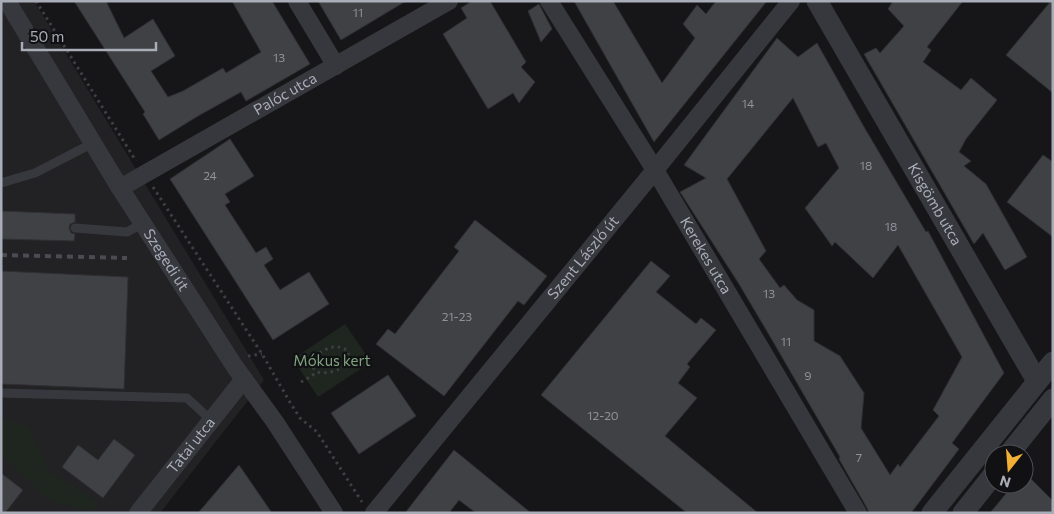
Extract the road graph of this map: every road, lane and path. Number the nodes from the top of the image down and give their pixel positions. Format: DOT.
graph roads {
  1 [pos="7,1"];
  2 [pos="297,1"];
  3 [pos="450,1"];
  4 [pos="549,1"];
  5 [pos="791,1"];
  6 [pos="817,1"];
  7 [pos="336,66"];
  8 [pos="93,143"];
  9 [pos="655,170"];
  10 [pos="1,183"];
  11 [pos="120,188"];
  12 [pos="143,223"];
  13 [pos="75,228"];
  14 [pos="262,354"];
  15 [pos="1053,362"];
  16 [pos="313,375"];
  17 [pos="244,379"];
  18 [pos="1037,381"];
  19 [pos="301,382"];
  20 [pos="1,394"];
  21 [pos="1052,403"];
  22 [pos="211,420"];
  23 [pos="1017,444"];
  24 [pos="984,487"];
  25 [pos="369,509"];
  26 [pos="138,513"];
  27 [pos="334,513"];
  28 [pos="858,513"];
  29 [pos="932,513"];
  30 [pos="963,513"];
  1 -- 8 [label="street, Szegedi út"];
  2 -- 7 [label="street"];
  3 -- 7 [label="street, Palóc utca"];
  4 -- 9 [label="street, Kerekes utca"];
  5 -- 9 [label="street, Szent László út"];
  6 -- 18 [label="street, Kisgömb utca"];
  7 -- 11 [label="street, Palóc utca"];
  8 -- 10 [label="lane"];
  8 -- 11 [label="street, Szegedi út"];
  9 -- 25 [label="street, Szent László út"];
  9 -- 28 [label="street, Kerekes utca"];
  11 -- 12 [label="street, Szegedi út"];
  12 -- 13 [label="lane"];
  12 -- 17 [label="street, Szegedi út"];
  14 -- 25 [label="path"];
  15 -- 18 [label="street"];
  16 -- 16 [label="path"];
  16 -- 19 [label="path"];
  17 -- 22 [label="street, Tatai utca"];
  17 -- 27 [label="street, Szegedi út"];
  18 -- 21 [label="street, Kisgömb utca"];
  18 -- 29 [label="street"];
  20 -- 22 [label="lane"];
  21 -- 23 [label="street"];
  22 -- 26 [label="street, Tatai utca"];
  24 -- 30 [label="street"];
}
